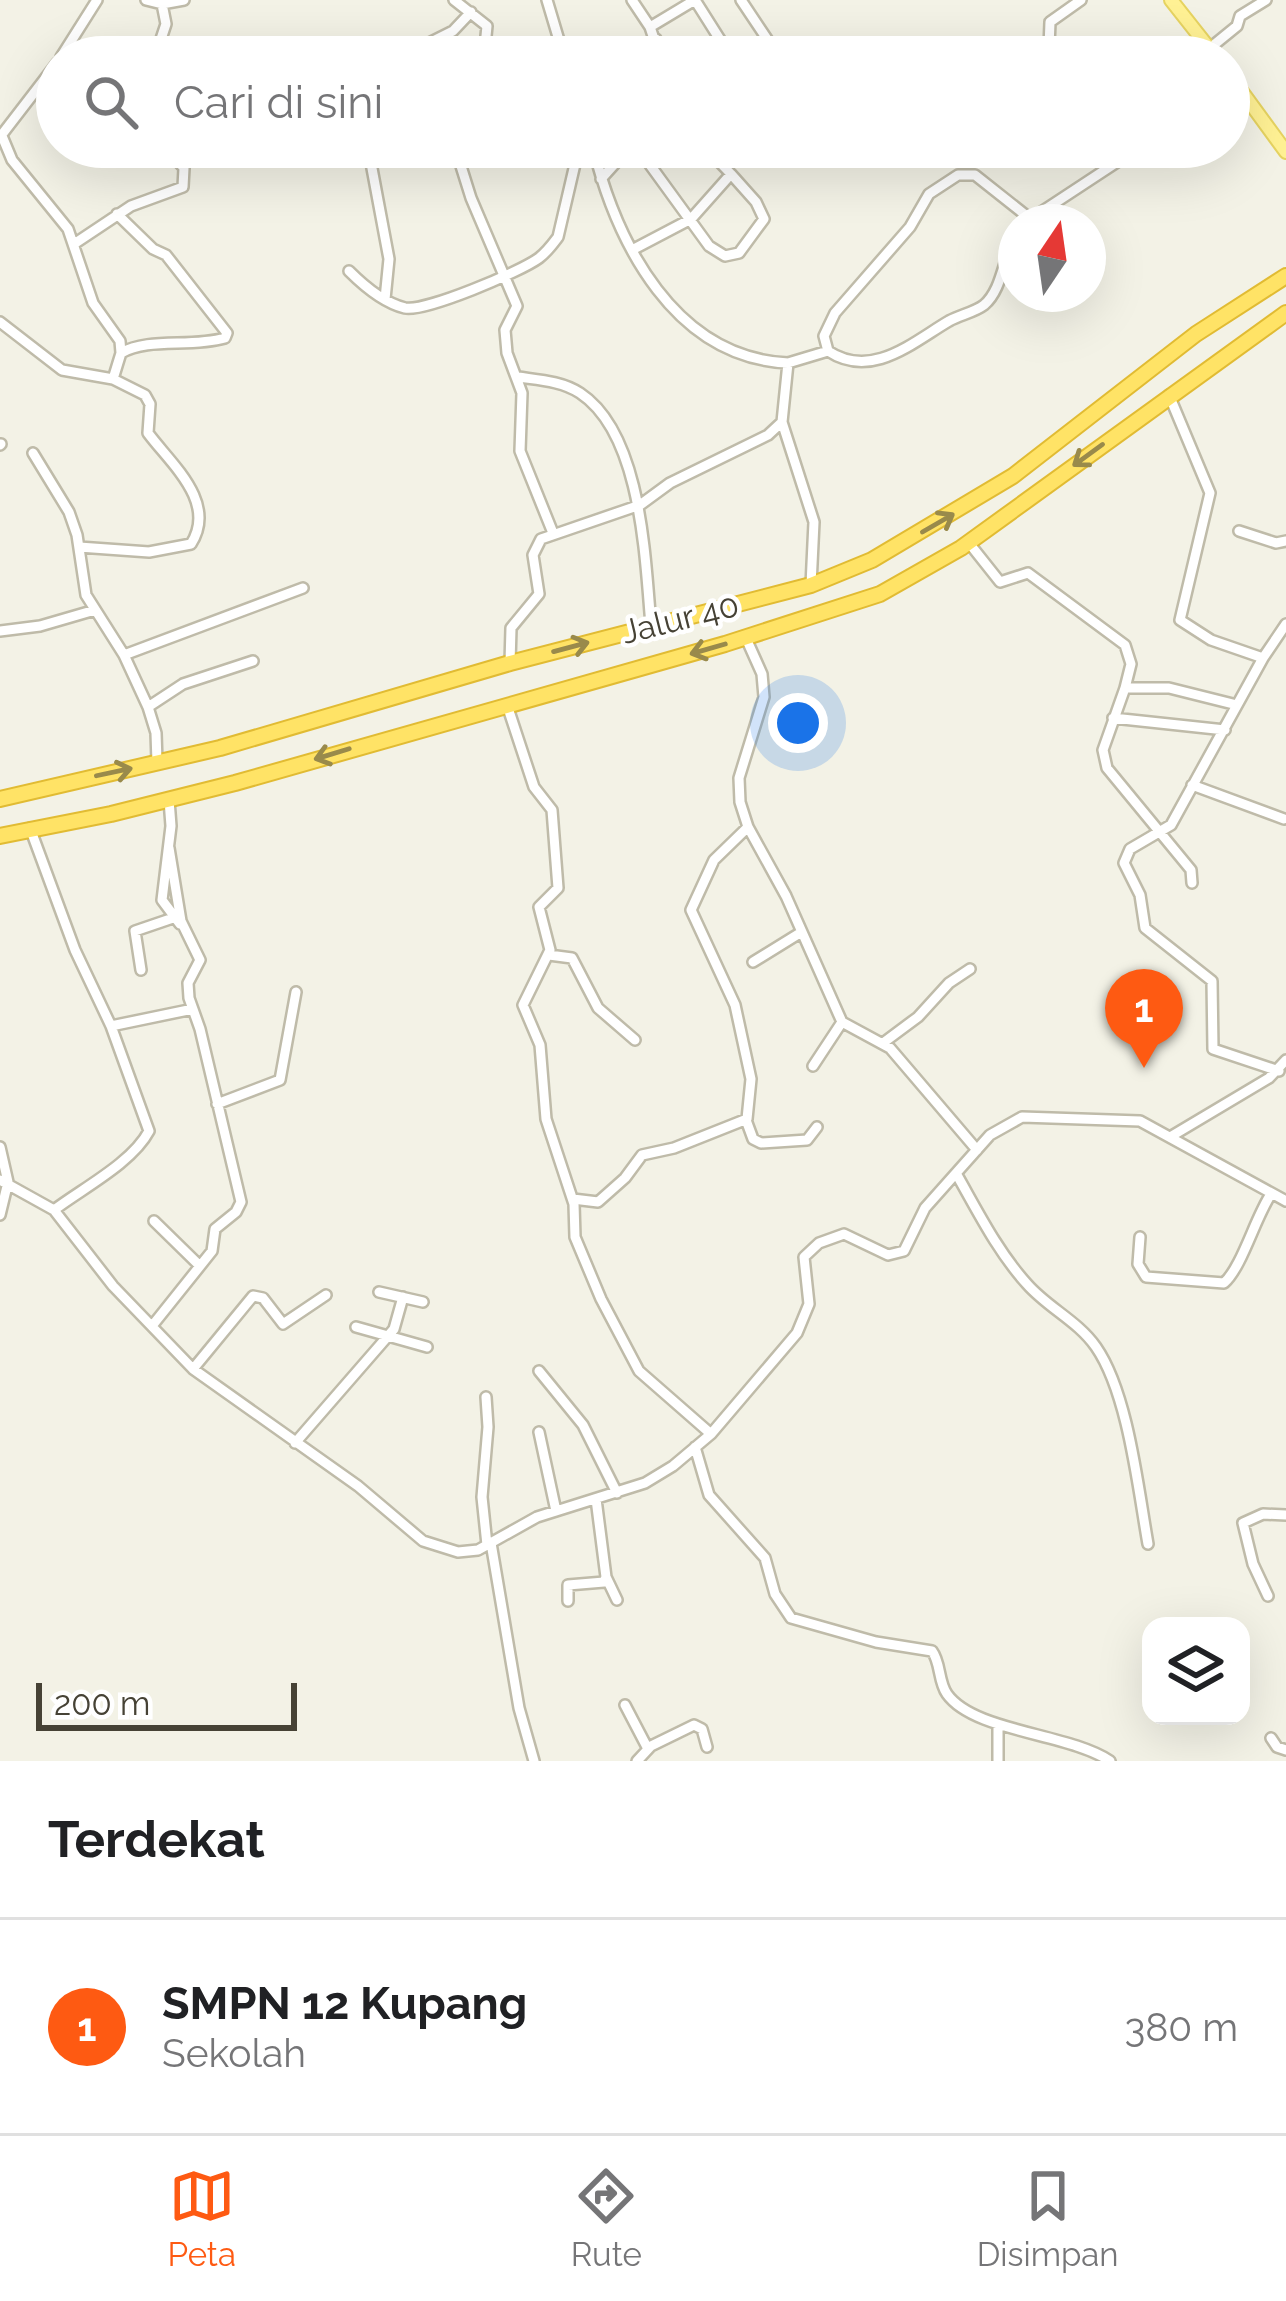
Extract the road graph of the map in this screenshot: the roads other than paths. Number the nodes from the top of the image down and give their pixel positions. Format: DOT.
graph roads {
  1 [pos="146,0"];
  2 [pos="184,0"];
  3 [pos="454,0"];
  4 [pos="547,0"];
  5 [pos="632,0"];
  6 [pos="695,0"];
  7 [pos="741,0"];
  8 [pos="1081,0"];
  9 [pos="1171,0"];
  10 [pos="1266,0"];
  11 [pos="94,1"];
  12 [pos="162,4"];
  13 [pos="471,12"];
  14 [pos="650,27"];
  15 [pos="75,36"];
  16 [pos="162,36"];
  17 [pos="443,36"];
  18 [pos="486,36"];
  19 [pos="558,36"];
  20 [pos="654,36"];
  21 [pos="718,36"];
  22 [pos="764,36"];
  23 [pos="1049,36"];
  24 [pos="1200,36"];
  25 [pos="1229,36"];
  26 [pos="36,92"];
  27 [pos="1250,101"];
  28 [pos="1,137"];
  29 [pos="1286,148"];
  30 [pos="183,168"];
  31 [pos="372,168"];
  32 [pos="463,168"];
  33 [pos="573,168"];
  34 [pos="598,168"];
  35 [pos="612,168"];
  36 [pos="650,168"];
  37 [pos="725,168"];
  38 [pos="1111,168"];
  39 [pos="731,174"];
  40 [pos="601,179"];
  41 [pos="1009,204"];
  42 [pos="1053,204"];
  43 [pos="117,214"];
  44 [pos="691,219"];
  45 [pos="74,244"];
  46 [pos="632,250"];
  47 [pos="349,271"];
  48 [pos="502,275"];
  49 [pos="1286,276"];
  50 [pos="998,282"];
  51 [pos="385,299"];
  52 [pos="1286,313"];
  53 [pos="0,322"];
  54 [pos="828,352"];
  55 [pos="121,353"];
  56 [pos="788,363"];
  57 [pos="518,377"];
  58 [pos="113,379"];
  59 [pos="1169,395"];
  60 [pos="1114,396"];
  61 [pos="782,422"];
  62 [pos="1133,422"];
  63 [pos="33,453"];
  64 [pos="640,505"];
  65 [pos="1238,531"];
  66 [pos="553,533"];
  67 [pos="1286,541"];
  68 [pos="969,542"];
  69 [pos="79,547"];
  70 [pos="811,585"];
  71 [pos="303,588"];
  72 [pos="95,610"];
  73 [pos="1286,624"];
  74 [pos="651,625"];
  75 [pos="0,631"];
  76 [pos="745,636"];
  77 [pos="124,655"];
  78 [pos="1264,658"];
  79 [pos="253,662"];
  80 [pos="510,663"];
  81 [pos="1125,688"];
  82 [pos="507,705"];
  83 [pos="1238,705"];
  84 [pos="148,707"];
  85 [pos="1113,718"];
  86 [pos="1225,730"];
  87 [pos="157,763"];
  88 [pos="1192,785"];
  89 [pos="0,799"];
  90 [pos="169,800"];
  91 [pos="1284,819"];
  92 [pos="748,826"];
  93 [pos="29,827"];
  94 [pos="1162,833"];
  95 [pos="0,836"];
  96 [pos="169,848"];
  97 [pos="1192,884"];
  98 [pos="176,917"];
  99 [pos="800,933"];
  100 [pos="190,938"];
  101 [pos="549,955"];
  102 [pos="753,962"];
  103 [pos="970,969"];
  104 [pos="141,970"];
  105 [pos="296,992"];
  106 [pos="193,1009"];
  107 [pos="842,1022"];
  108 [pos="111,1026"];
  109 [pos="635,1040"];
  110 [pos="883,1043"];
  111 [pos="813,1066"];
  112 [pos="1283,1066"];
  113 [pos="218,1105"];
  114 [pos="746,1120"];
  115 [pos="817,1127"];
  116 [pos="1170,1137"];
  117 [pos="0,1147"];
  118 [pos="977,1150"];
  119 [pos="957,1174"];
  120 [pos="4,1181"];
  121 [pos="1271,1194"];
  122 [pos="572,1199"];
  123 [pos="1286,1201"];
  124 [pos="54,1210"];
  125 [pos="0,1215"];
  126 [pos="154,1221"];
  127 [pos="1140,1237"];
  128 [pos="200,1266"];
  129 [pos="380,1292"];
  130 [pos="326,1295"];
  131 [pos="403,1297"];
  132 [pos="423,1302"];
  133 [pos="152,1326"];
  134 [pos="356,1327"];
  135 [pos="388,1336"];
  136 [pos="427,1347"];
  137 [pos="193,1369"];
  138 [pos="539,1371"];
  139 [pos="486,1397"];
  140 [pos="539,1432"];
  141 [pos="711,1434"];
  142 [pos="295,1443"];
  143 [pos="695,1447"];
  144 [pos="617,1493"];
  145 [pos="596,1499"];
  146 [pos="556,1511"];
  147 [pos="1286,1514"];
  148 [pos="489,1544"];
  149 [pos="1148,1544"];
  150 [pos="606,1577"];
  151 [pos="1268,1595"];
  152 [pos="617,1600"];
  153 [pos="568,1601"];
  154 [pos="625,1705"];
  155 [pos="998,1725"];
  156 [pos="1271,1738"];
  157 [pos="707,1747"];
  158 [pos="648,1749"];
  159 [pos="1286,1750"];
  160 [pos="534,1761"];
  161 [pos="637,1761"];
  162 [pos="998,1761"];
  163 [pos="1110,1761"];
  1 -- 12 [label="street"];
  2 -- 12 [label="street"];
  3 -- 13 [label="street"];
  4 -- 19 [label="street"];
  5 -- 14 [label="street"];
  6 -- 14 [label="street"];
  6 -- 21 [label="street"];
  7 -- 22 [label="street"];
  8 -- 23 [label="street"];
  9 -- 24 [label="main road"];
  10 -- 25 [label="street"];
  11 -- 15 [label="street"];
  12 -- 16 [label="street"];
  13 -- 17 [label="street"];
  13 -- 18 [label="street"];
  14 -- 20 [label="street"];
  26 -- 28 [label="street"];
  27 -- 29 [label="main road"];
  28 -- 45 [label="street"];
  30 -- 43 [label="street"];
  31 -- 51 [label="street"];
  32 -- 48 [label="street"];
  33 -- 48 [label="street"];
  34 -- 40 [label="street"];
  35 -- 40 [label="street"];
  36 -- 44 [label="street"];
  37 -- 39 [label="street"];
  38 -- 42 [label="street"];
  39 -- 44 [label="street"];
  39 -- 44 [label="street"];
  40 -- 46 [label="street"];
  41 -- 54 [label="street"];
  43 -- 45 [label="street"];
  43 -- 55 [label="street"];
  44 -- 46 [label="street"];
  45 -- 55 [label="street"];
  46 -- 56 [label="street"];
  47 -- 51 [label="street"];
  48 -- 51 [label="street"];
  48 -- 57 [label="street"];
  49 -- 60 [label="highway, Jalur 40"];
  50 -- 54 [label="street"];
  52 -- 59 [label="highway, Jalur 40"];
  53 -- 58 [label="street"];
  54 -- 56 [label="street"];
  55 -- 58 [label="street"];
  56 -- 61 [label="street"];
  57 -- 64 [label="street"];
  57 -- 66 [label="street"];
  58 -- 69 [label="street"];
  59 -- 62 [label="highway, Jalur 40"];
  59 -- 78 [label="street"];
  60 -- 62 [label="highway"];
  70 -- 60 [label="highway, Jalur 40, one-way"];
  61 -- 64 [label="street"];
  61 -- 70 [label="street"];
  62 -- 68 [label="highway, Jalur 40, one-way"];
  63 -- 69 [label="street"];
  64 -- 66 [label="street"];
  64 -- 74 [label="street"];
  65 -- 67 [label="street"];
  66 -- 80 [label="street"];
  68 -- 76 [label="highway, Jalur 40"];
  68 -- 81 [label="street"];
  69 -- 72 [label="street"];
  70 -- 74 [label="highway, Jalur 40"];
  71 -- 77 [label="street"];
  72 -- 75 [label="street"];
  72 -- 77 [label="street"];
  73 -- 78 [label="street"];
  80 -- 74 [label="highway, Jalur 40, one-way"];
  76 -- 82 [label="highway, Jalur 40, one-way"];
  76 -- 92 [label="street"];
  77 -- 84 [label="street"];
  78 -- 83 [label="street"];
  79 -- 84 [label="street"];
  80 -- 87 [label="highway, Jalur 40"];
  81 -- 83 [label="street"];
  81 -- 85 [label="street"];
  82 -- 90 [label="highway, Jalur 40, one-way"];
  82 -- 101 [label="street"];
  83 -- 86 [label="street"];
  84 -- 87 [label="street"];
  85 -- 86 [label="street"];
  85 -- 94 [label="street"];
  86 -- 88 [label="street"];
  89 -- 87 [label="highway, Jalur 40, one-way"];
  88 -- 91 [label="street"];
  88 -- 94 [label="street"];
  90 -- 93 [label="highway, Jalur 40"];
  90 -- 96 [label="street"];
  92 -- 99 [label="street"];
  92 -- 114 [label="street"];
  93 -- 95 [label="highway, Jalur 40"];
  93 -- 108 [label="street"];
  94 -- 97 [label="street"];
  94 -- 112 [label="street"];
  96 -- 98 [label="street"];
  96 -- 100 [label="street"];
  98 -- 100 [label="street"];
  98 -- 104 [label="street"];
  99 -- 102 [label="street"];
  99 -- 107 [label="street"];
  100 -- 106 [label="street"];
  101 -- 109 [label="street"];
  101 -- 122 [label="street"];
  103 -- 110 [label="street"];
  105 -- 113 [label="street"];
  106 -- 108 [label="street"];
  106 -- 113 [label="street"];
  107 -- 110 [label="street"];
  107 -- 111 [label="street"];
  108 -- 124 [label="street"];
  110 -- 118 [label="street"];
  112 -- 116 [label="street"];
  113 -- 128 [label="street"];
  114 -- 115 [label="street"];
  114 -- 122 [label="street"];
  116 -- 118 [label="street"];
  116 -- 121 [label="street"];
  117 -- 120 [label="street"];
  118 -- 119 [label="street"];
  119 -- 141 [label="street"];
  119 -- 149 [label="street"];
  120 -- 124 [label="street"];
  120 -- 125 [label="street"];
  121 -- 123 [label="street"];
  121 -- 127 [label="street"];
  122 -- 141 [label="street"];
  124 -- 133 [label="street"];
  126 -- 128 [label="street"];
  128 -- 133 [label="street"];
  129 -- 131 [label="street"];
  130 -- 137 [label="street"];
  131 -- 132 [label="street"];
  131 -- 135 [label="street"];
  133 -- 137 [label="street"];
  134 -- 135 [label="street"];
  135 -- 136 [label="street"];
  135 -- 142 [label="street"];
  137 -- 142 [label="street"];
  138 -- 144 [label="street"];
  139 -- 148 [label="street"];
  140 -- 146 [label="street"];
  141 -- 143 [label="street"];
  142 -- 148 [label="street"];
  143 -- 144 [label="street"];
  143 -- 155 [label="street"];
  144 -- 145 [label="street"];
  145 -- 146 [label="street"];
  145 -- 150 [label="street"];
  146 -- 148 [label="street"];
  147 -- 151 [label="street"];
  148 -- 160 [label="street"];
  150 -- 152 [label="street"];
  150 -- 153 [label="street"];
  154 -- 158 [label="street"];
  155 -- 162 [label="street"];
  155 -- 163 [label="street"];
  156 -- 159 [label="street"];
  157 -- 158 [label="street"];
  158 -- 161 [label="street"];
}
